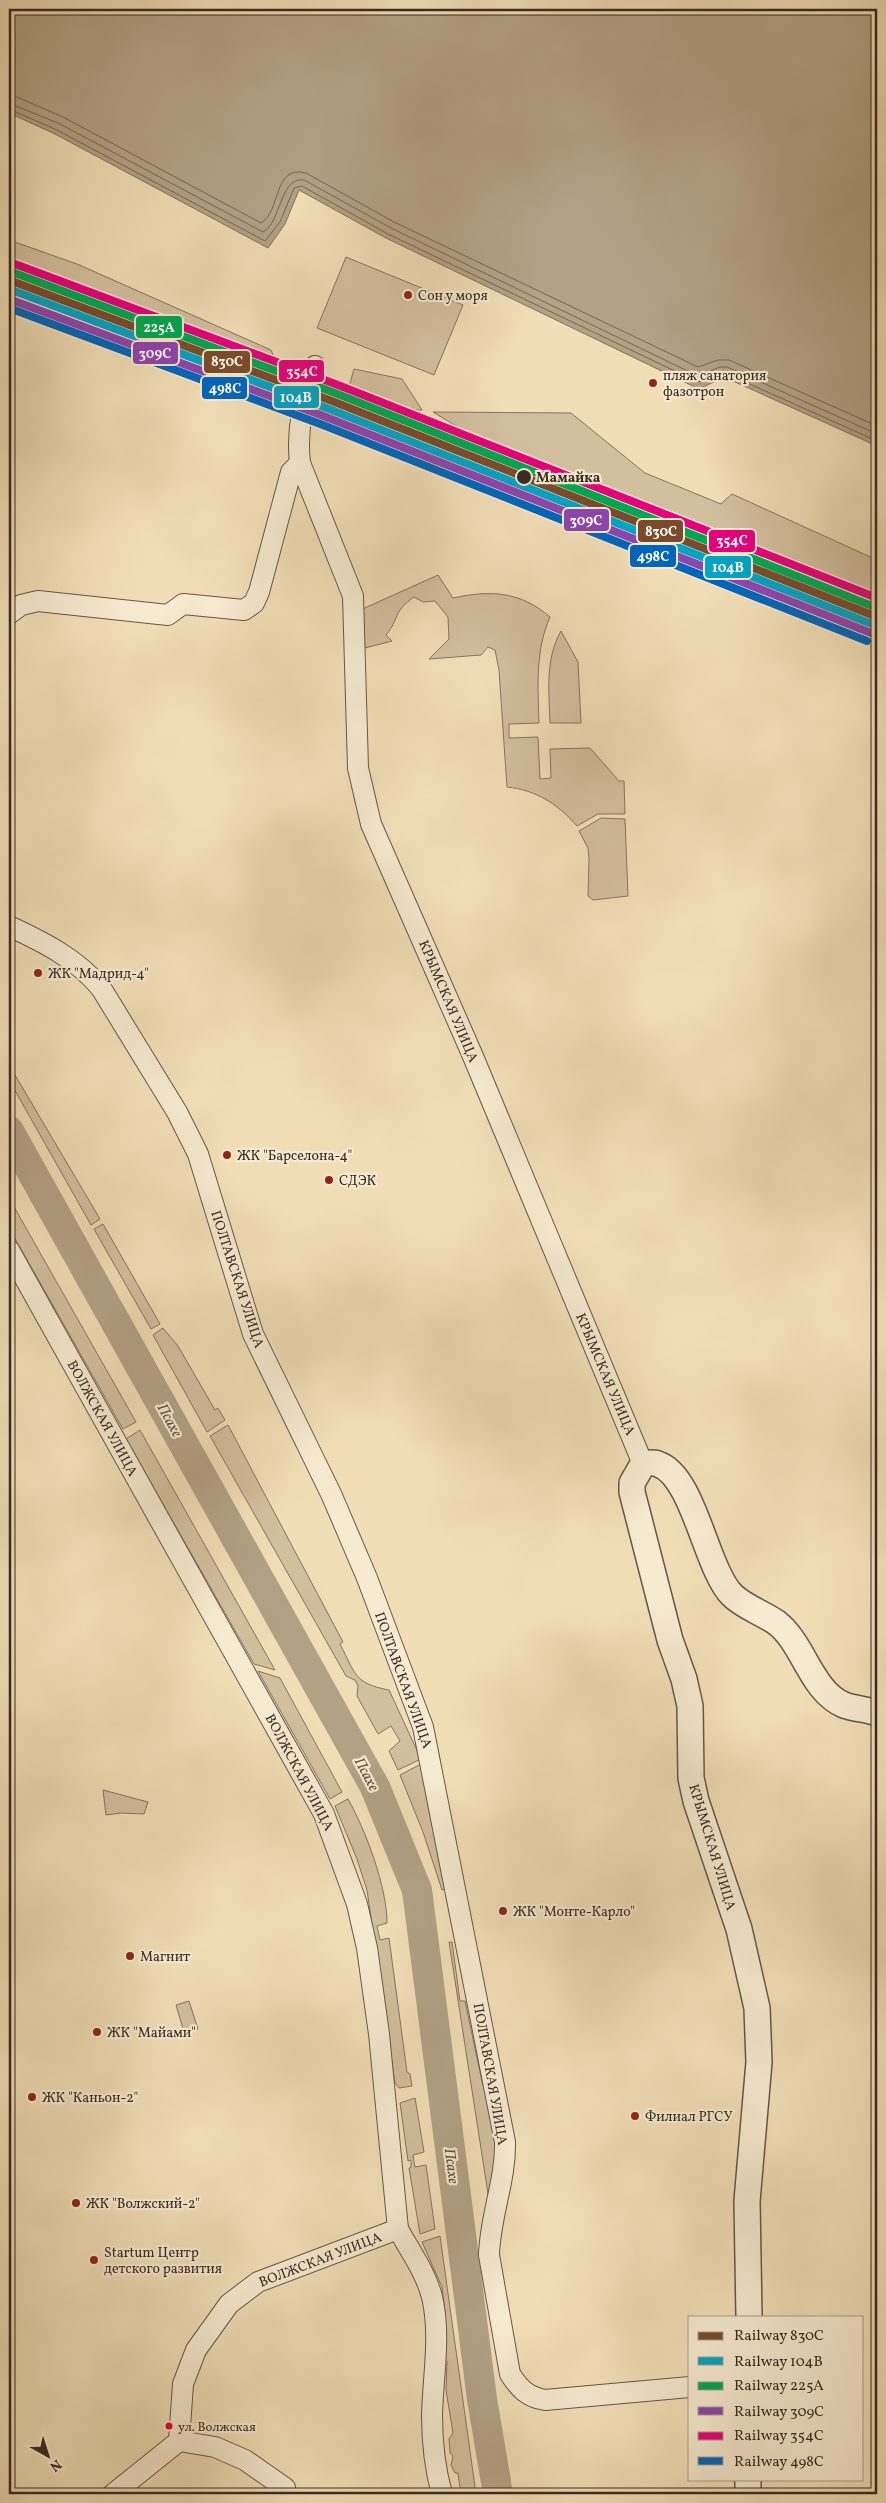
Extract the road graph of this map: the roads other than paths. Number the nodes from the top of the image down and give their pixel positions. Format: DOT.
graph roads {
  1 [pos="315,366"];
  2 [pos="300,463"];
  3 [pos="9,614"];
  4 [pos="9,926"];
  5 [pos="9,1250"];
  6 [pos="643,1464"];
  7 [pos="877,1713"];
  8 [pos="398,2229"];
  9 [pos="749,2316"];
  10 [pos="688,2387"];
  11 [pos="179,2441"];
  12 [pos="748,2480"];
  13 [pos="285,2488"];
  14 [pos="113,2494"];
  15 [pos="442,2494"];
  16 [pos="748,2494"];
  1 -- 2 [label="street, КРЫМСКАЯ УЛИЦА"];
  2 -- 3 [label="street"];
  2 -- 6 [label="street, КРЫМСКАЯ УЛИЦА"];
  4 -- 10 [label="street, ПОЛТАВСКАЯ УЛИЦА"];
  5 -- 8 [label="street, ВОЛЖСКАЯ УЛИЦА"];
  6 -- 7 [label="street"];
  6 -- 9 [label="street, КРЫМСКАЯ УЛИЦА"];
  8 -- 11 [label="street, ВОЛЖСКАЯ УЛИЦА"];
  8 -- 15 [label="street"];
  11 -- 13 [label="street"];
  11 -- 14 [label="street"];
  12 -- 16 [label="street"];
}
